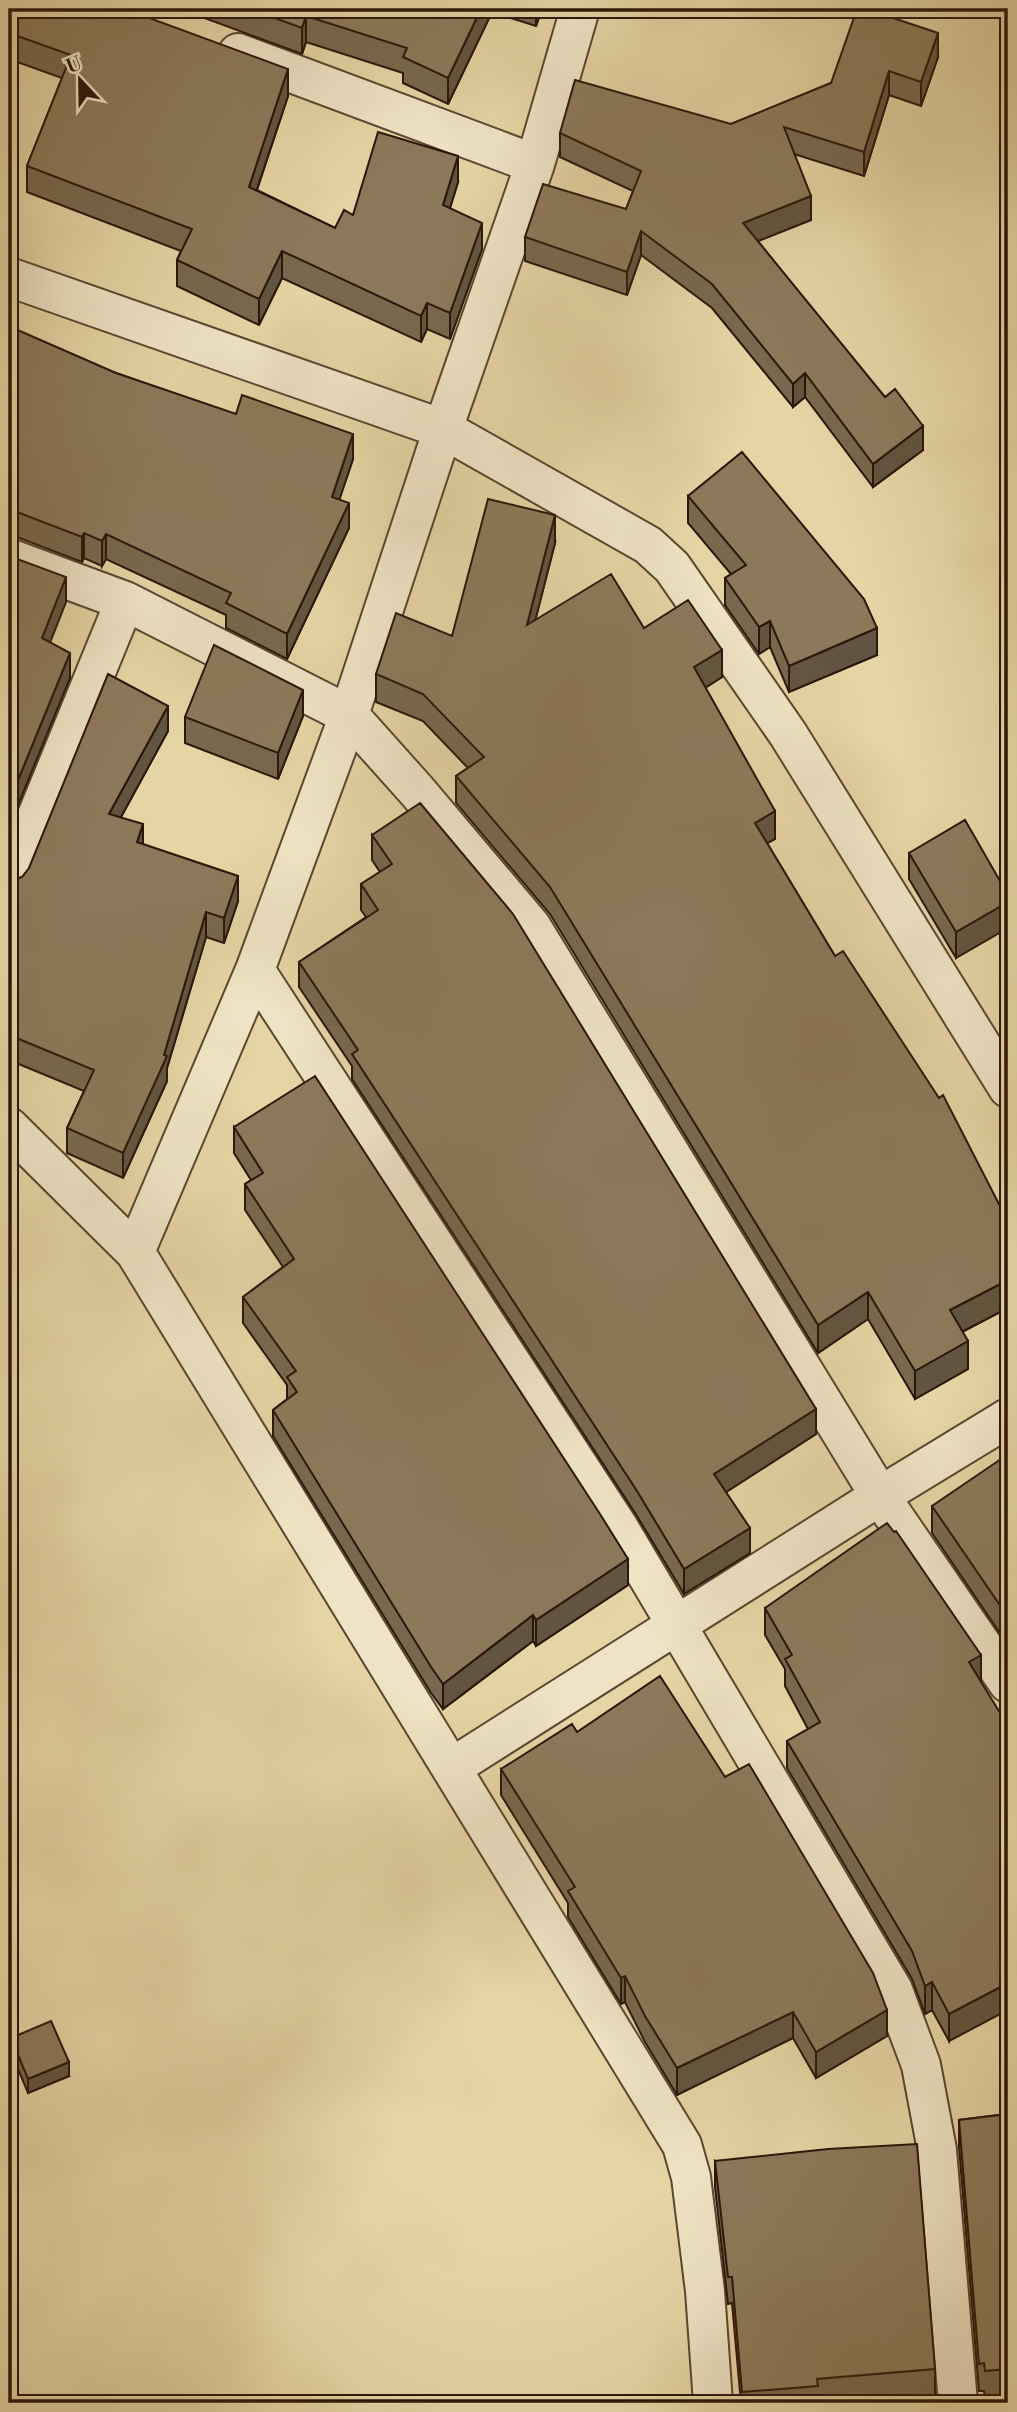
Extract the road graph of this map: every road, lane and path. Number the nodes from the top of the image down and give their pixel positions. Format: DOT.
graph roads {
  1 [pos="580,9"];
  2 [pos="209,43"];
  3 [pos="536,164"];
  4 [pos="9,277"];
  5 [pos="443,429"];
  6 [pos="9,558"];
  7 [pos="125,601"];
  8 [pos="349,715"];
  9 [pos="9,884"];
  10 [pos="255,971"];
  11 [pos="1008,1088"];
  12 [pos="9,1127"];
  13 [pos="135,1252"];
  14 [pos="1008,1418"];
  15 [pos="880,1496"];
  16 [pos="676,1624"];
  17 [pos="1008,1683"];
  18 [pos="451,1768"];
  19 [pos="713,2403"];
  20 [pos="958,2403"];
  1 -- 3 [label="street"];
  2 -- 3 [label="street"];
  3 -- 5 [label="street"];
  4 -- 5 [label="street"];
  5 -- 8 [label="street"];
  5 -- 11 [label="street"];
  6 -- 7 [label="street"];
  7 -- 8 [label="street"];
  7 -- 9 [label="street"];
  8 -- 10 [label="street"];
  8 -- 15 [label="street"];
  10 -- 13 [label="street"];
  10 -- 16 [label="street"];
  12 -- 13 [label="street"];
  13 -- 18 [label="street"];
  14 -- 15 [label="street"];
  15 -- 16 [label="street"];
  15 -- 17 [label="street"];
  16 -- 18 [label="street"];
  16 -- 20 [label="street"];
  18 -- 19 [label="street"];
}
